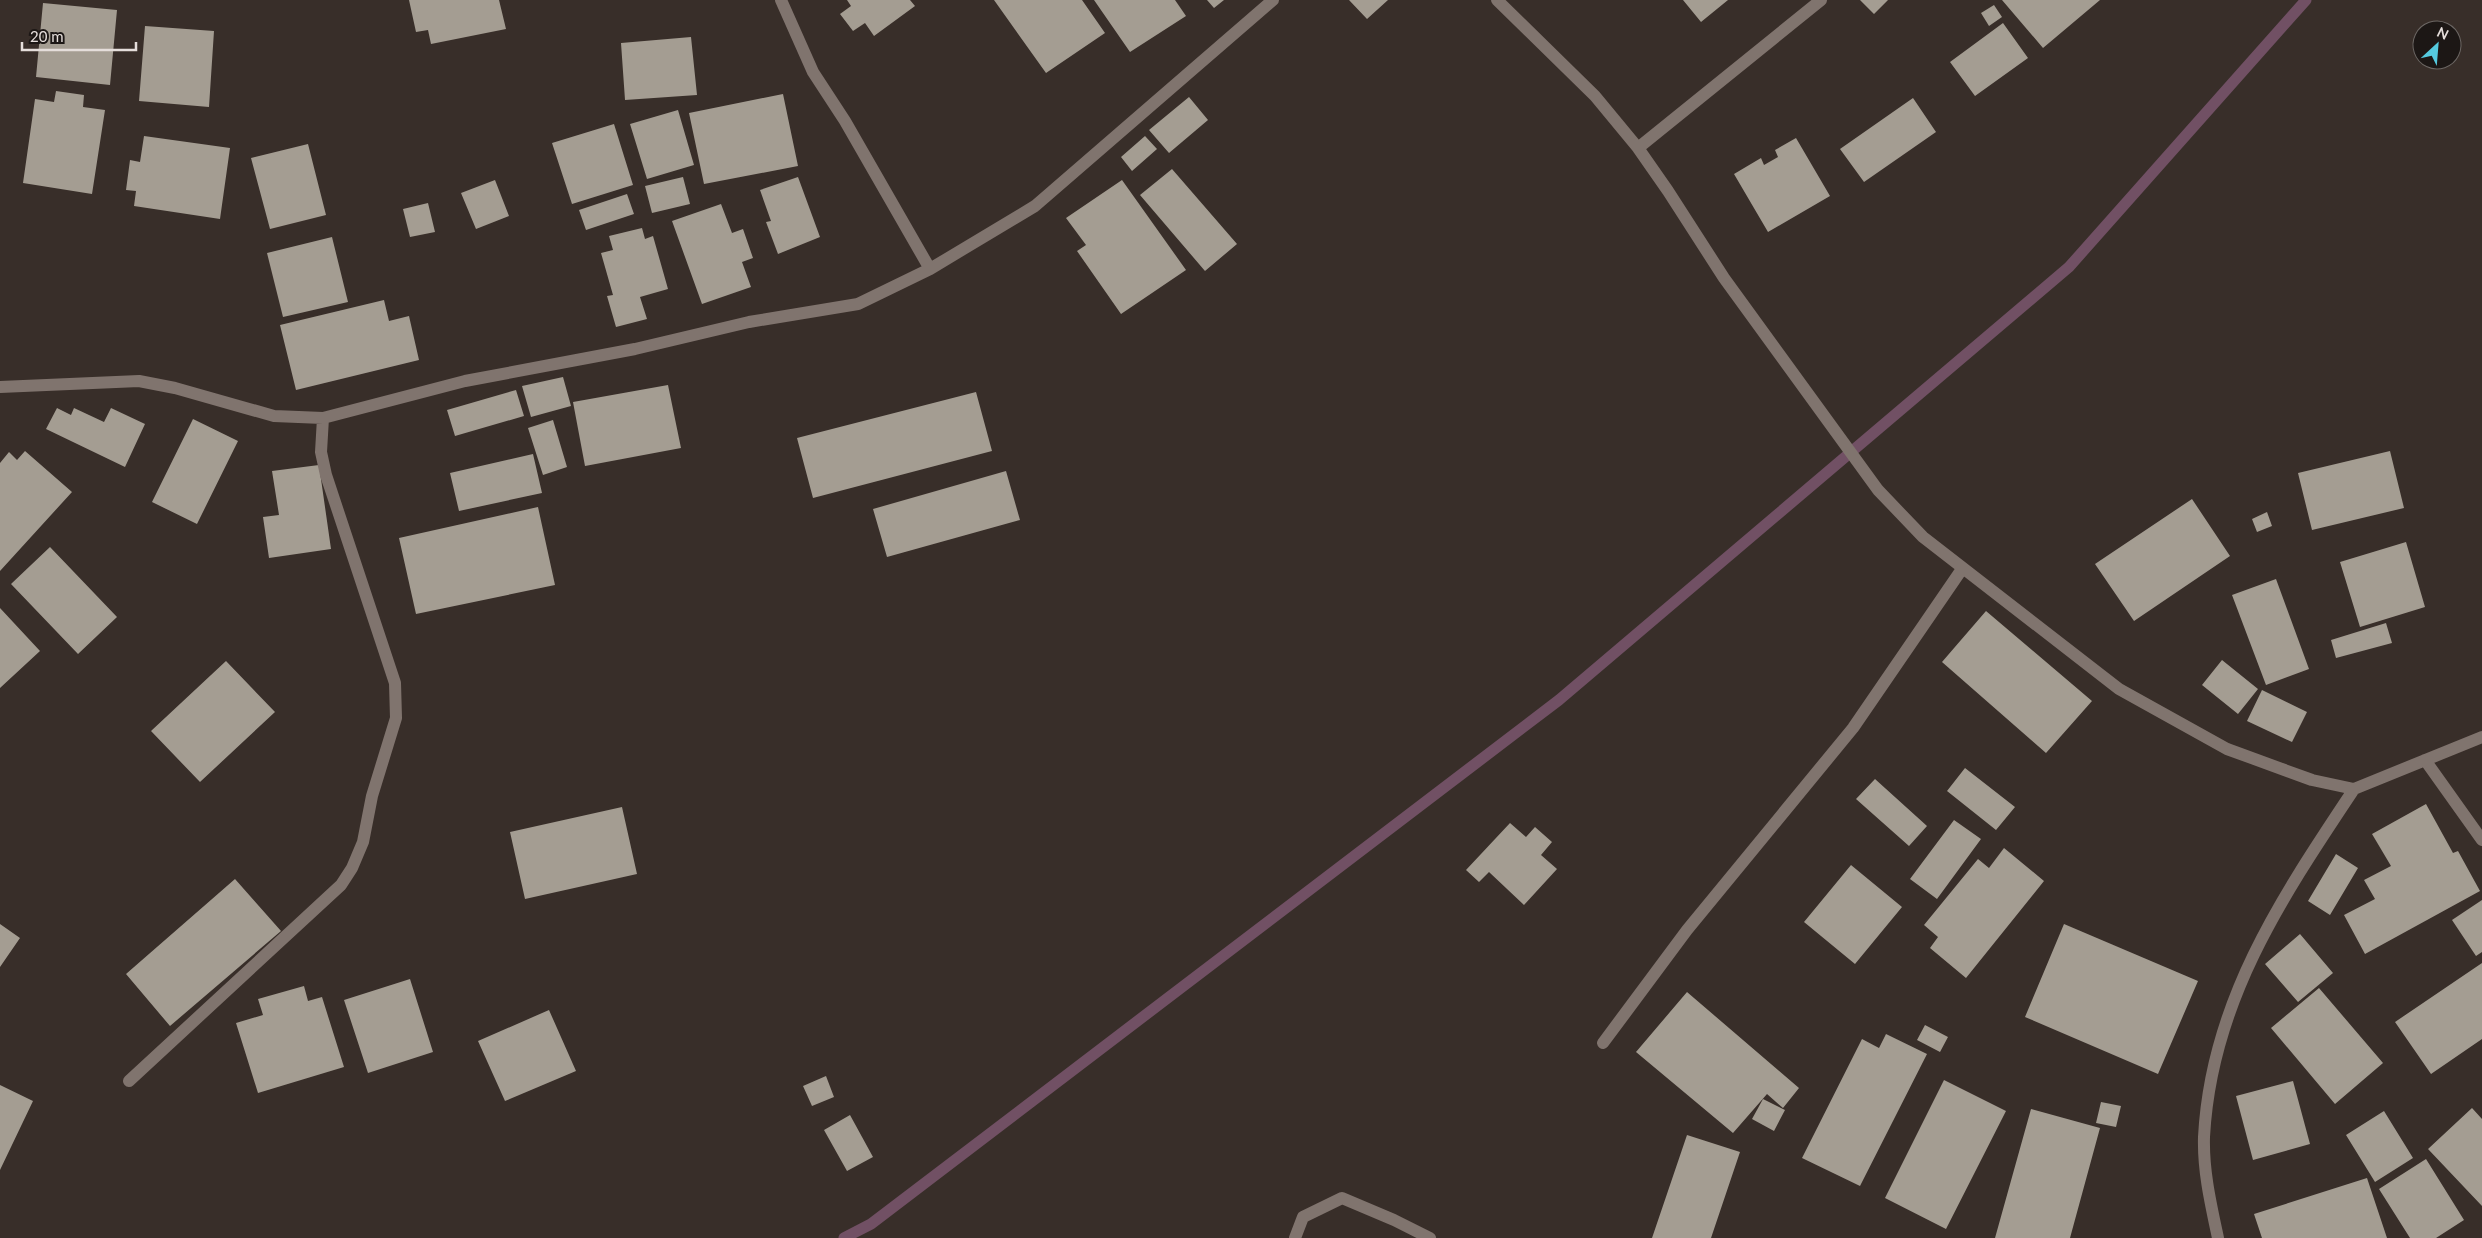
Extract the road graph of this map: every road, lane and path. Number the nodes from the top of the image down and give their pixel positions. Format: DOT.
graph roads {
  1 [pos="781,0"];
  2 [pos="1273,0"];
  3 [pos="1497,0"];
  4 [pos="1821,0"];
  5 [pos="1638,148"];
  6 [pos="930,269"];
  7 [pos="0,387"];
  8 [pos="323,418"];
  9 [pos="1962,568"];
  10 [pos="2482,737"];
  11 [pos="2426,760"];
  12 [pos="2354,788"];
  13 [pos="2482,840"];
  14 [pos="1602,1043"];
  15 [pos="129,1081"];
  16 [pos="1295,1238"];
  17 [pos="1430,1238"];
  18 [pos="2218,1238"];
  1 -- 6 [label="street"];
  2 -- 6 [label="street"];
  3 -- 5 [label="street"];
  4 -- 5 [label="street"];
  5 -- 9 [label="street"];
  6 -- 8 [label="street"];
  7 -- 8 [label="street"];
  8 -- 15 [label="street"];
  9 -- 12 [label="street"];
  9 -- 14 [label="street"];
  10 -- 11 [label="street"];
  11 -- 12 [label="street"];
  11 -- 13 [label="street"];
  12 -- 18 [label="street"];
  16 -- 17 [label="street"];
}
